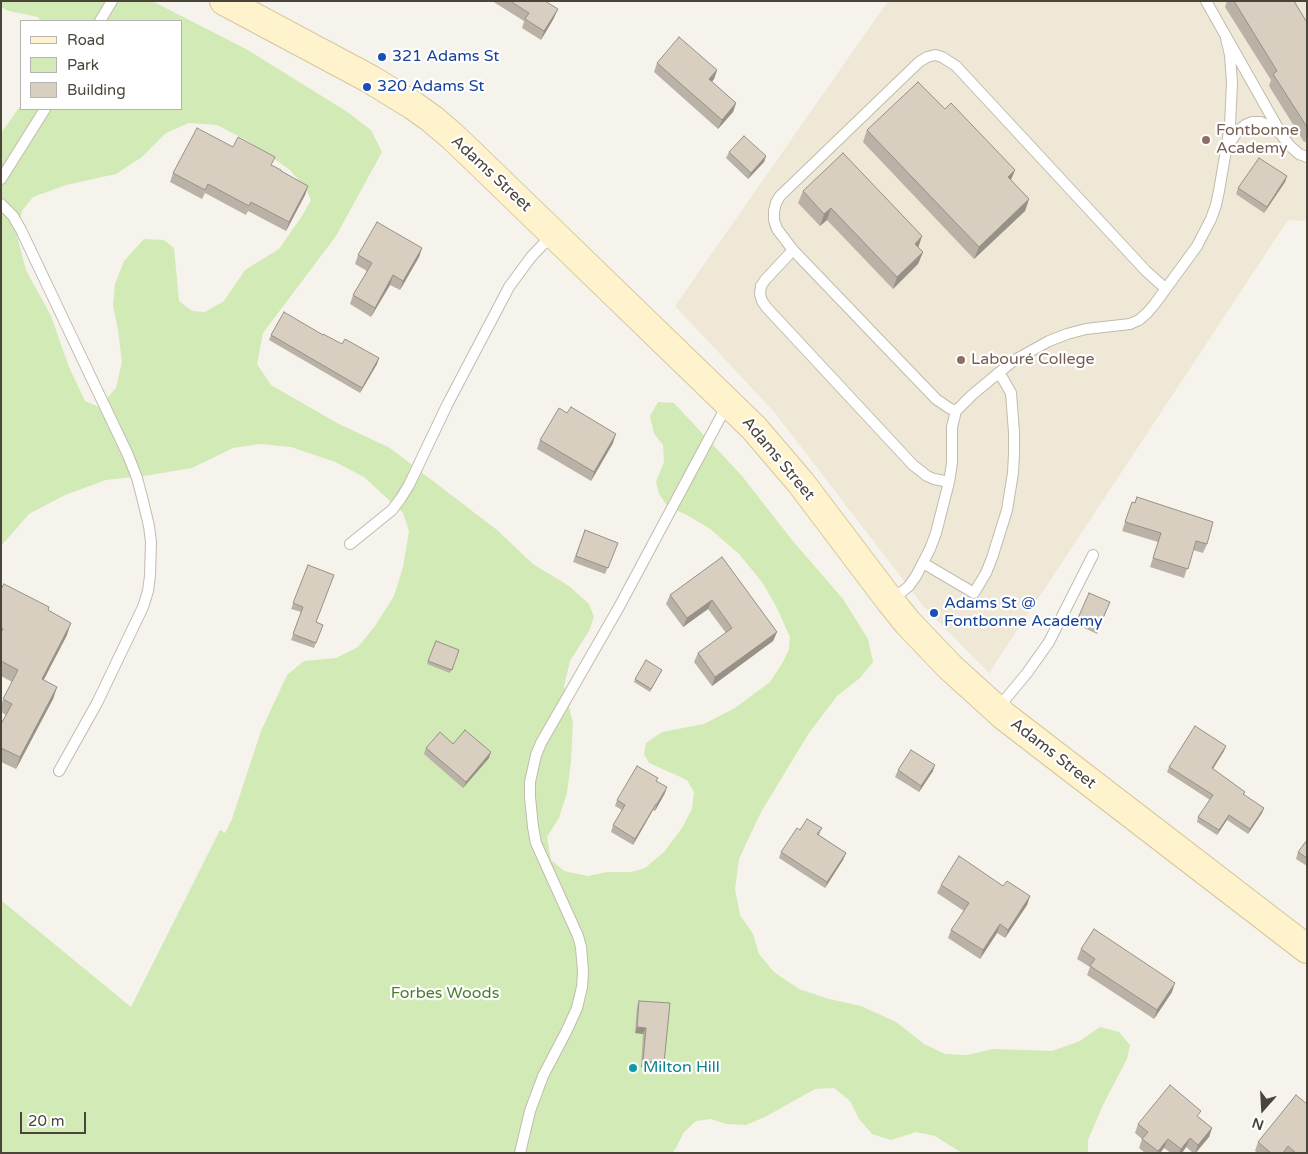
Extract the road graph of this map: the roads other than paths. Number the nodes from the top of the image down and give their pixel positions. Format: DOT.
graph roads {
  1 [pos="112,1"];
  2 [pos="224,1"];
  3 [pos="1206,1"];
  4 [pos="101,20"];
  5 [pos="1226,38"];
  6 [pos="44,110"];
  7 [pos="1283,137"];
  8 [pos="1226,150"];
  9 [pos="1307,158"];
  10 [pos="1,179"];
  11 [pos="1,204"];
  12 [pos="554,233"];
  13 [pos="793,250"];
  14 [pos="1166,288"];
  15 [pos="998,373"];
  16 [pos="729,402"];
  17 [pos="956,411"];
  18 [pos="949,482"];
  19 [pos="350,544"];
  20 [pos="1093,555"];
  21 [pos="923,563"];
  22 [pos="891,602"];
  23 [pos="997,709"];
  24 [pos="59,771"];
  25 [pos="1307,949"];
  26 [pos="520,1153"];
  1 -- 4 [label="lane"];
  2 -- 12 [label="main road, Adams Street"];
  3 -- 5 [label="lane"];
  5 -- 7 [label="lane"];
  5 -- 8 [label="lane"];
  6 -- 10 [label="lane"];
  7 -- 8 [label="lane"];
  7 -- 9 [label="lane"];
  8 -- 14 [label="lane"];
  11 -- 24 [label="lane"];
  12 -- 16 [label="main road, Adams Street"];
  12 -- 19 [label="lane"];
  13 -- 14 [label="lane"];
  13 -- 17 [label="lane"];
  13 -- 18 [label="lane"];
  14 -- 15 [label="lane"];
  15 -- 17 [label="lane"];
  15 -- 21 [label="lane"];
  16 -- 22 [label="main road, Adams Street"];
  16 -- 26 [label="lane"];
  17 -- 18 [label="lane"];
  18 -- 21 [label="lane"];
  20 -- 23 [label="lane"];
  21 -- 22 [label="lane"];
  22 -- 23 [label="main road, Adams Street"];
  23 -- 25 [label="main road, Adams Street"];
}
